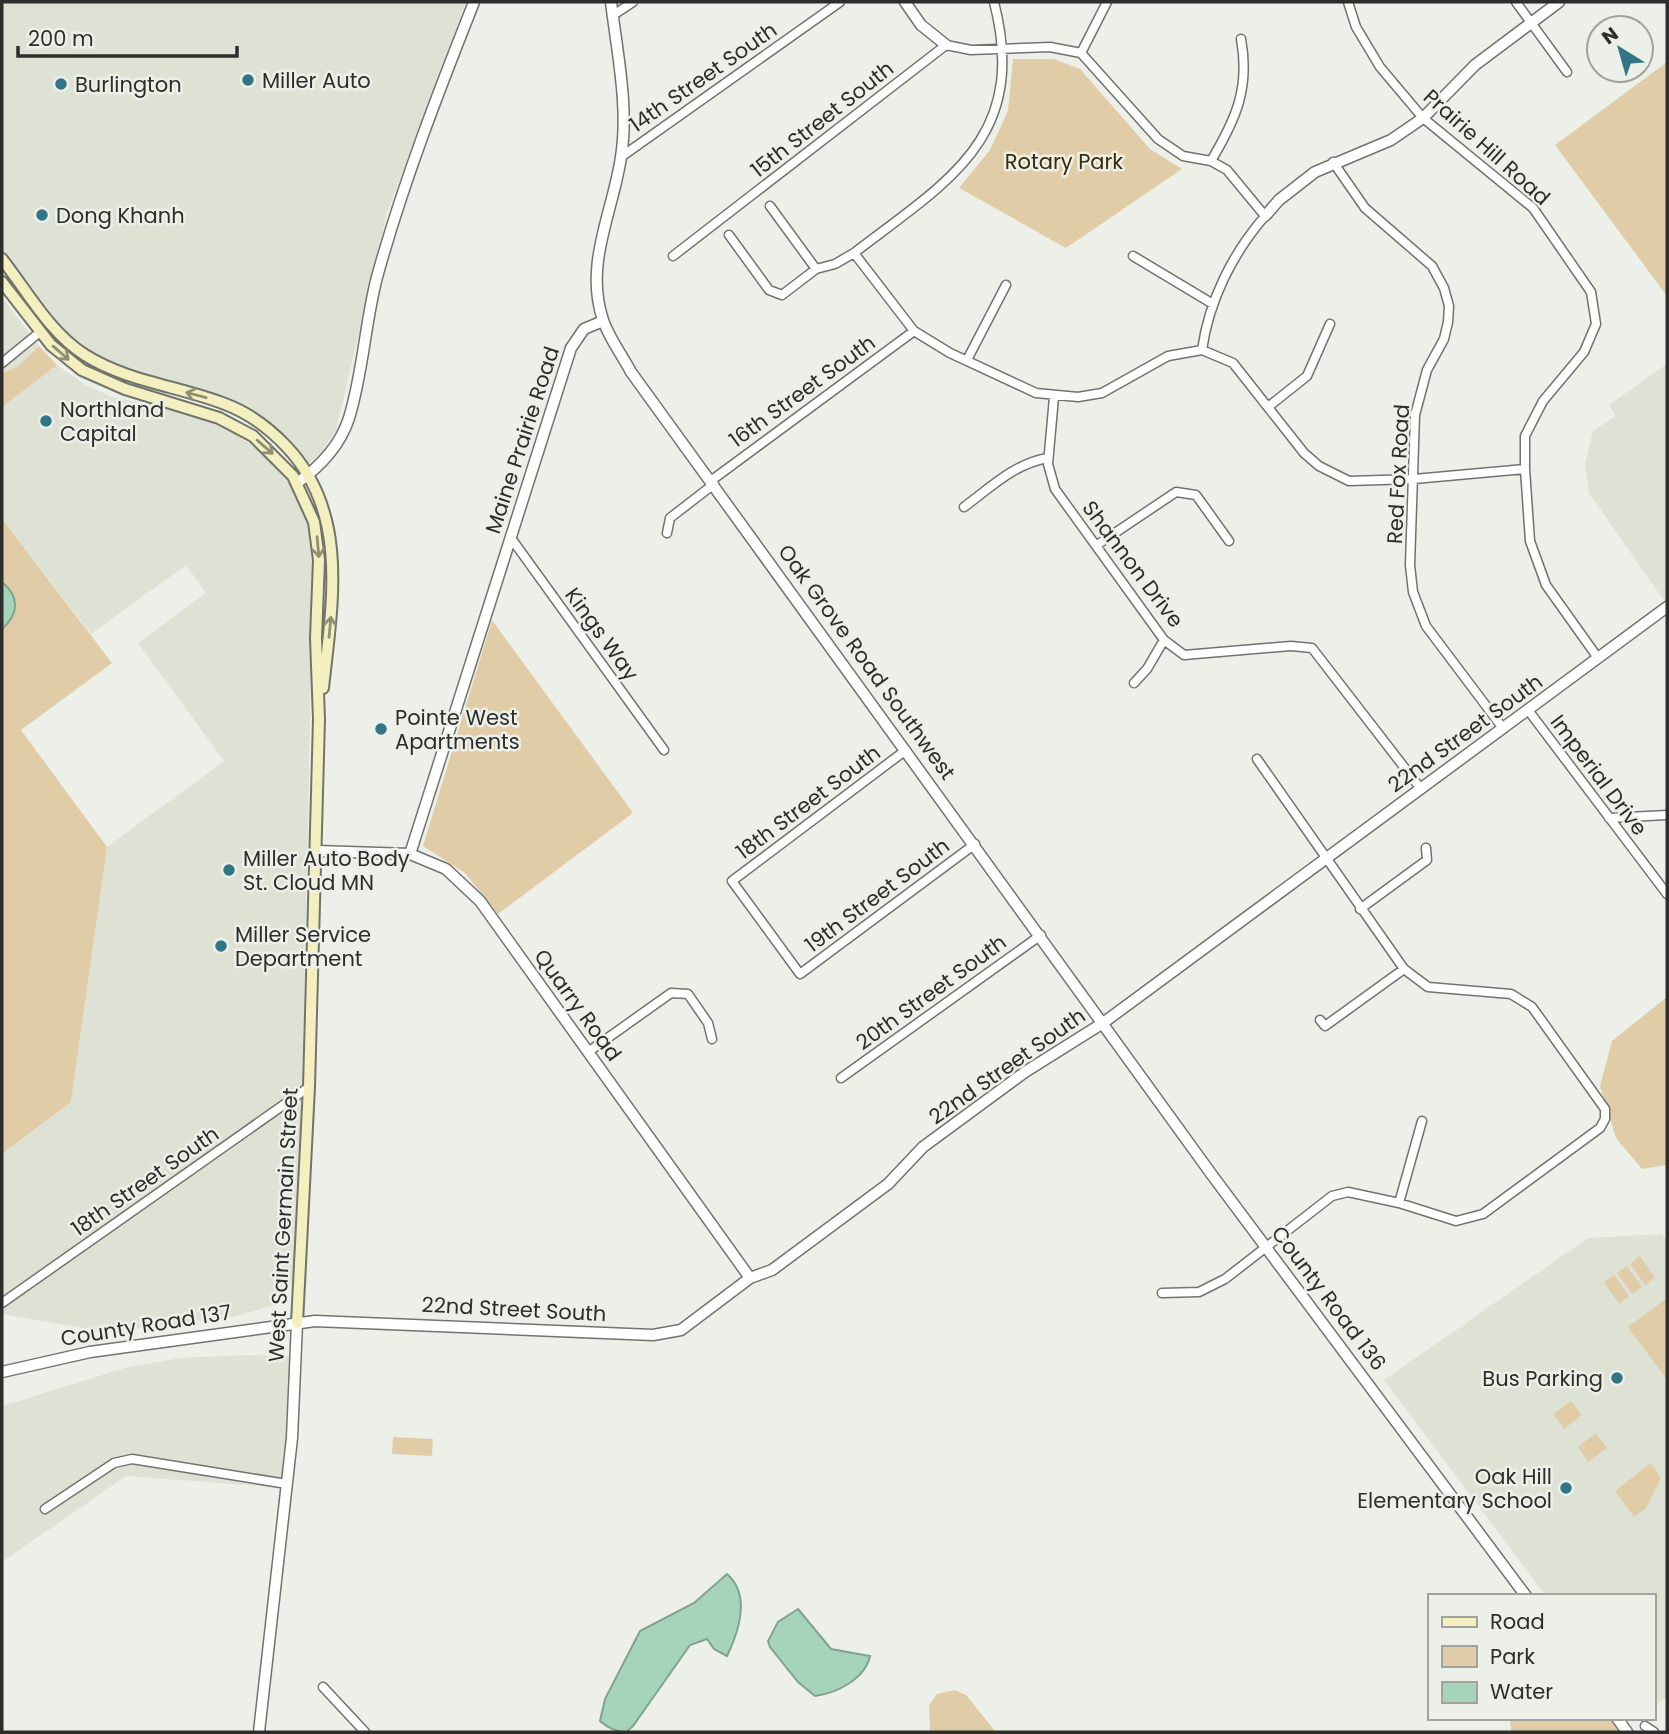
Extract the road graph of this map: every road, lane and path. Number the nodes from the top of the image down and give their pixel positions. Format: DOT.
graph roads {
  1 [pos="474,2"];
  2 [pos="611,2"];
  3 [pos="633,2"];
  4 [pos="840,2"];
  5 [pos="905,2"];
  6 [pos="994,2"];
  7 [pos="1107,2"];
  8 [pos="1348,2"];
  9 [pos="1516,2"];
  10 [pos="1559,2"];
  11 [pos="612,16"];
  12 [pos="1531,22"];
  13 [pos="1241,39"];
  14 [pos="946,45"];
  15 [pos="1003,50"];
  16 [pos="1081,53"];
  17 [pos="1567,72"];
  18 [pos="1423,118"];
  19 [pos="621,157"];
  20 [pos="1211,161"];
  21 [pos="1333,162"];
  22 [pos="770,206"];
  23 [pos="1265,216"];
  24 [pos="729,235"];
  25 [pos="854,253"];
  26 [pos="673,256"];
  27 [pos="1133,256"];
  28 [pos="2,259"];
  29 [pos="816,269"];
  30 [pos="2,282"];
  31 [pos="1006,285"];
  32 [pos="1213,304"];
  33 [pos="603,321"];
  34 [pos="1330,324"];
  35 [pos="914,331"];
  36 [pos="40,332"];
  37 [pos="1202,349"];
  38 [pos="967,360"];
  39 [pos="2,363"];
  40 [pos="1054,397"];
  41 [pos="1268,407"];
  42 [pos="1048,458"];
  43 [pos="1525,469"];
  44 [pos="308,475"];
  45 [pos="1414,479"];
  46 [pos="713,482"];
  47 [pos="297,483"];
  48 [pos="964,507"];
  49 [pos="667,533"];
  50 [pos="511,538"];
  51 [pos="1229,541"];
  52 [pos="1097,545"];
  53 [pos="1667,607"];
  54 [pos="1164,640"];
  55 [pos="1598,658"];
  56 [pos="1134,683"];
  57 [pos="1528,710"];
  58 [pos="320,719"];
  59 [pos="1502,727"];
  60 [pos="664,750"];
  61 [pos="906,750"];
  62 [pos="1257,759"];
  63 [pos="1421,789"];
  64 [pos="1667,816"];
  65 [pos="1609,818"];
  66 [pos="975,844"];
  67 [pos="1426,848"];
  68 [pos="316,851"];
  69 [pos="410,854"];
  70 [pos="1325,860"];
  71 [pos="1667,894"];
  72 [pos="1360,909"];
  73 [pos="1041,935"];
  74 [pos="1404,969"];
  75 [pos="800,974"];
  76 [pos="1320,1020"];
  77 [pos="1103,1023"];
  78 [pos="712,1038"];
  79 [pos="588,1052"];
  80 [pos="841,1078"];
  81 [pos="309,1087"];
  82 [pos="1422,1121"];
  83 [pos="1399,1203"];
  84 [pos="1267,1247"];
  85 [pos="750,1278"];
  86 [pos="1162,1293"];
  87 [pos="2,1303"];
  88 [pos="297,1322"];
  89 [pos="2,1372"];
  90 [pos="287,1484"];
  91 [pos="45,1509"];
  92 [pos="1525,1594"];
  93 [pos="324,1687"];
  94 [pos="1645,1726"];
  95 [pos="260,1732"];
  96 [pos="365,1732"];
  97 [pos="1654,1732"];
  1 -- 44 [label="street"];
  2 -- 11 [label="street"];
  3 -- 11 [label="street"];
  4 -- 19 [label="street, 14th Street South"];
  5 -- 14 [label="street"];
  6 -- 15 [label="street"];
  7 -- 16 [label="street"];
  8 -- 18 [label="street, Prairie Hill Road"];
  9 -- 12 [label="street"];
  10 -- 12 [label="street"];
  11 -- 19 [label="street"];
  12 -- 17 [label="street"];
  12 -- 18 [label="street"];
  13 -- 20 [label="street"];
  14 -- 15 [label="street"];
  14 -- 26 [label="street, 15th Street South"];
  15 -- 16 [label="street"];
  15 -- 25 [label="street"];
  16 -- 20 [label="street"];
  18 -- 21 [label="street"];
  18 -- 43 [label="street, Prairie Hill Road"];
  19 -- 33 [label="street"];
  20 -- 23 [label="street"];
  21 -- 23 [label="street"];
  21 -- 45 [label="street, Red Fox Road"];
  22 -- 29 [label="street"];
  23 -- 32 [label="street"];
  24 -- 29 [label="street"];
  25 -- 29 [label="street"];
  25 -- 35 [label="street"];
  27 -- 32 [label="street"];
  44 -- 28 [label="main road, West Saint Germain Street, one-way"];
  30 -- 36 [label="main road, West Saint Germain Street"];
  31 -- 38 [label="street"];
  32 -- 37 [label="street"];
  33 -- 46 [label="street, Oak Grove Road Southwest"];
  33 -- 50 [label="street, Maine Prairie Road"];
  34 -- 41 [label="street"];
  35 -- 38 [label="street"];
  35 -- 46 [label="street, 16th Street South"];
  36 -- 39 [label="street"];
  36 -- 47 [label="main road, West Saint Germain Street, one-way"];
  37 -- 40 [label="street"];
  37 -- 41 [label="street"];
  38 -- 40 [label="street"];
  40 -- 42 [label="street, Shannon Drive"];
  41 -- 45 [label="street"];
  42 -- 48 [label="street"];
  42 -- 52 [label="street, Shannon Drive"];
  43 -- 45 [label="street"];
  43 -- 55 [label="street, Prairie Hill Road"];
  44 -- 47 [label="street"];
  58 -- 44 [label="main road, West Saint Germain Street, one-way"];
  45 -- 59 [label="street, Red Fox Road"];
  46 -- 49 [label="street, 16th Street South"];
  46 -- 61 [label="street, Oak Grove Road Southwest"];
  47 -- 58 [label="main road, West Saint Germain Street, one-way"];
  50 -- 60 [label="street, Kings Way"];
  50 -- 69 [label="street, Maine Prairie Road"];
  51 -- 52 [label="street"];
  52 -- 54 [label="street, Shannon Drive"];
  53 -- 55 [label="street, 22nd Street South"];
  54 -- 56 [label="street"];
  54 -- 63 [label="street, Shannon Drive"];
  55 -- 57 [label="street, 22nd Street South"];
  57 -- 59 [label="street, 22nd Street South"];
  57 -- 65 [label="street, Imperial Drive"];
  58 -- 68 [label="main road, West Saint Germain Street"];
  59 -- 63 [label="street, 22nd Street South"];
  61 -- 66 [label="street, Oak Grove Road Southwest"];
  61 -- 75 [label="street, 18th Street South"];
  62 -- 70 [label="street"];
  63 -- 70 [label="street, 22nd Street South"];
  64 -- 65 [label="street"];
  65 -- 71 [label="street, Imperial Drive"];
  66 -- 73 [label="street, Oak Grove Road Southwest"];
  66 -- 75 [label="street, 19th Street South"];
  67 -- 72 [label="street"];
  68 -- 69 [label="street, Quarry Road"];
  68 -- 81 [label="main road, West Saint Germain Street"];
  69 -- 79 [label="street, Quarry Road"];
  70 -- 72 [label="street"];
  70 -- 77 [label="street, 22nd Street South"];
  72 -- 74 [label="street"];
  73 -- 77 [label="street, Oak Grove Road Southwest"];
  73 -- 80 [label="street, 20th Street South"];
  74 -- 76 [label="street"];
  74 -- 83 [label="street"];
  77 -- 84 [label="street, County Road 136"];
  77 -- 85 [label="street, 22nd Street South"];
  78 -- 79 [label="street"];
  79 -- 85 [label="street, Quarry Road"];
  81 -- 87 [label="street, 18th Street South"];
  81 -- 88 [label="main road, West Saint Germain Street"];
  82 -- 83 [label="street"];
  83 -- 84 [label="street"];
  84 -- 86 [label="street"];
  84 -- 92 [label="street, County Road 136"];
  85 -- 88 [label="street, 22nd Street South"];
  88 -- 89 [label="street, County Road 137"];
  88 -- 90 [label="street, West Saint Germain Street"];
  90 -- 91 [label="street"];
  90 -- 95 [label="street, West Saint Germain Street"];
  93 -- 96 [label="street"];
  94 -- 97 [label="street"];
}
